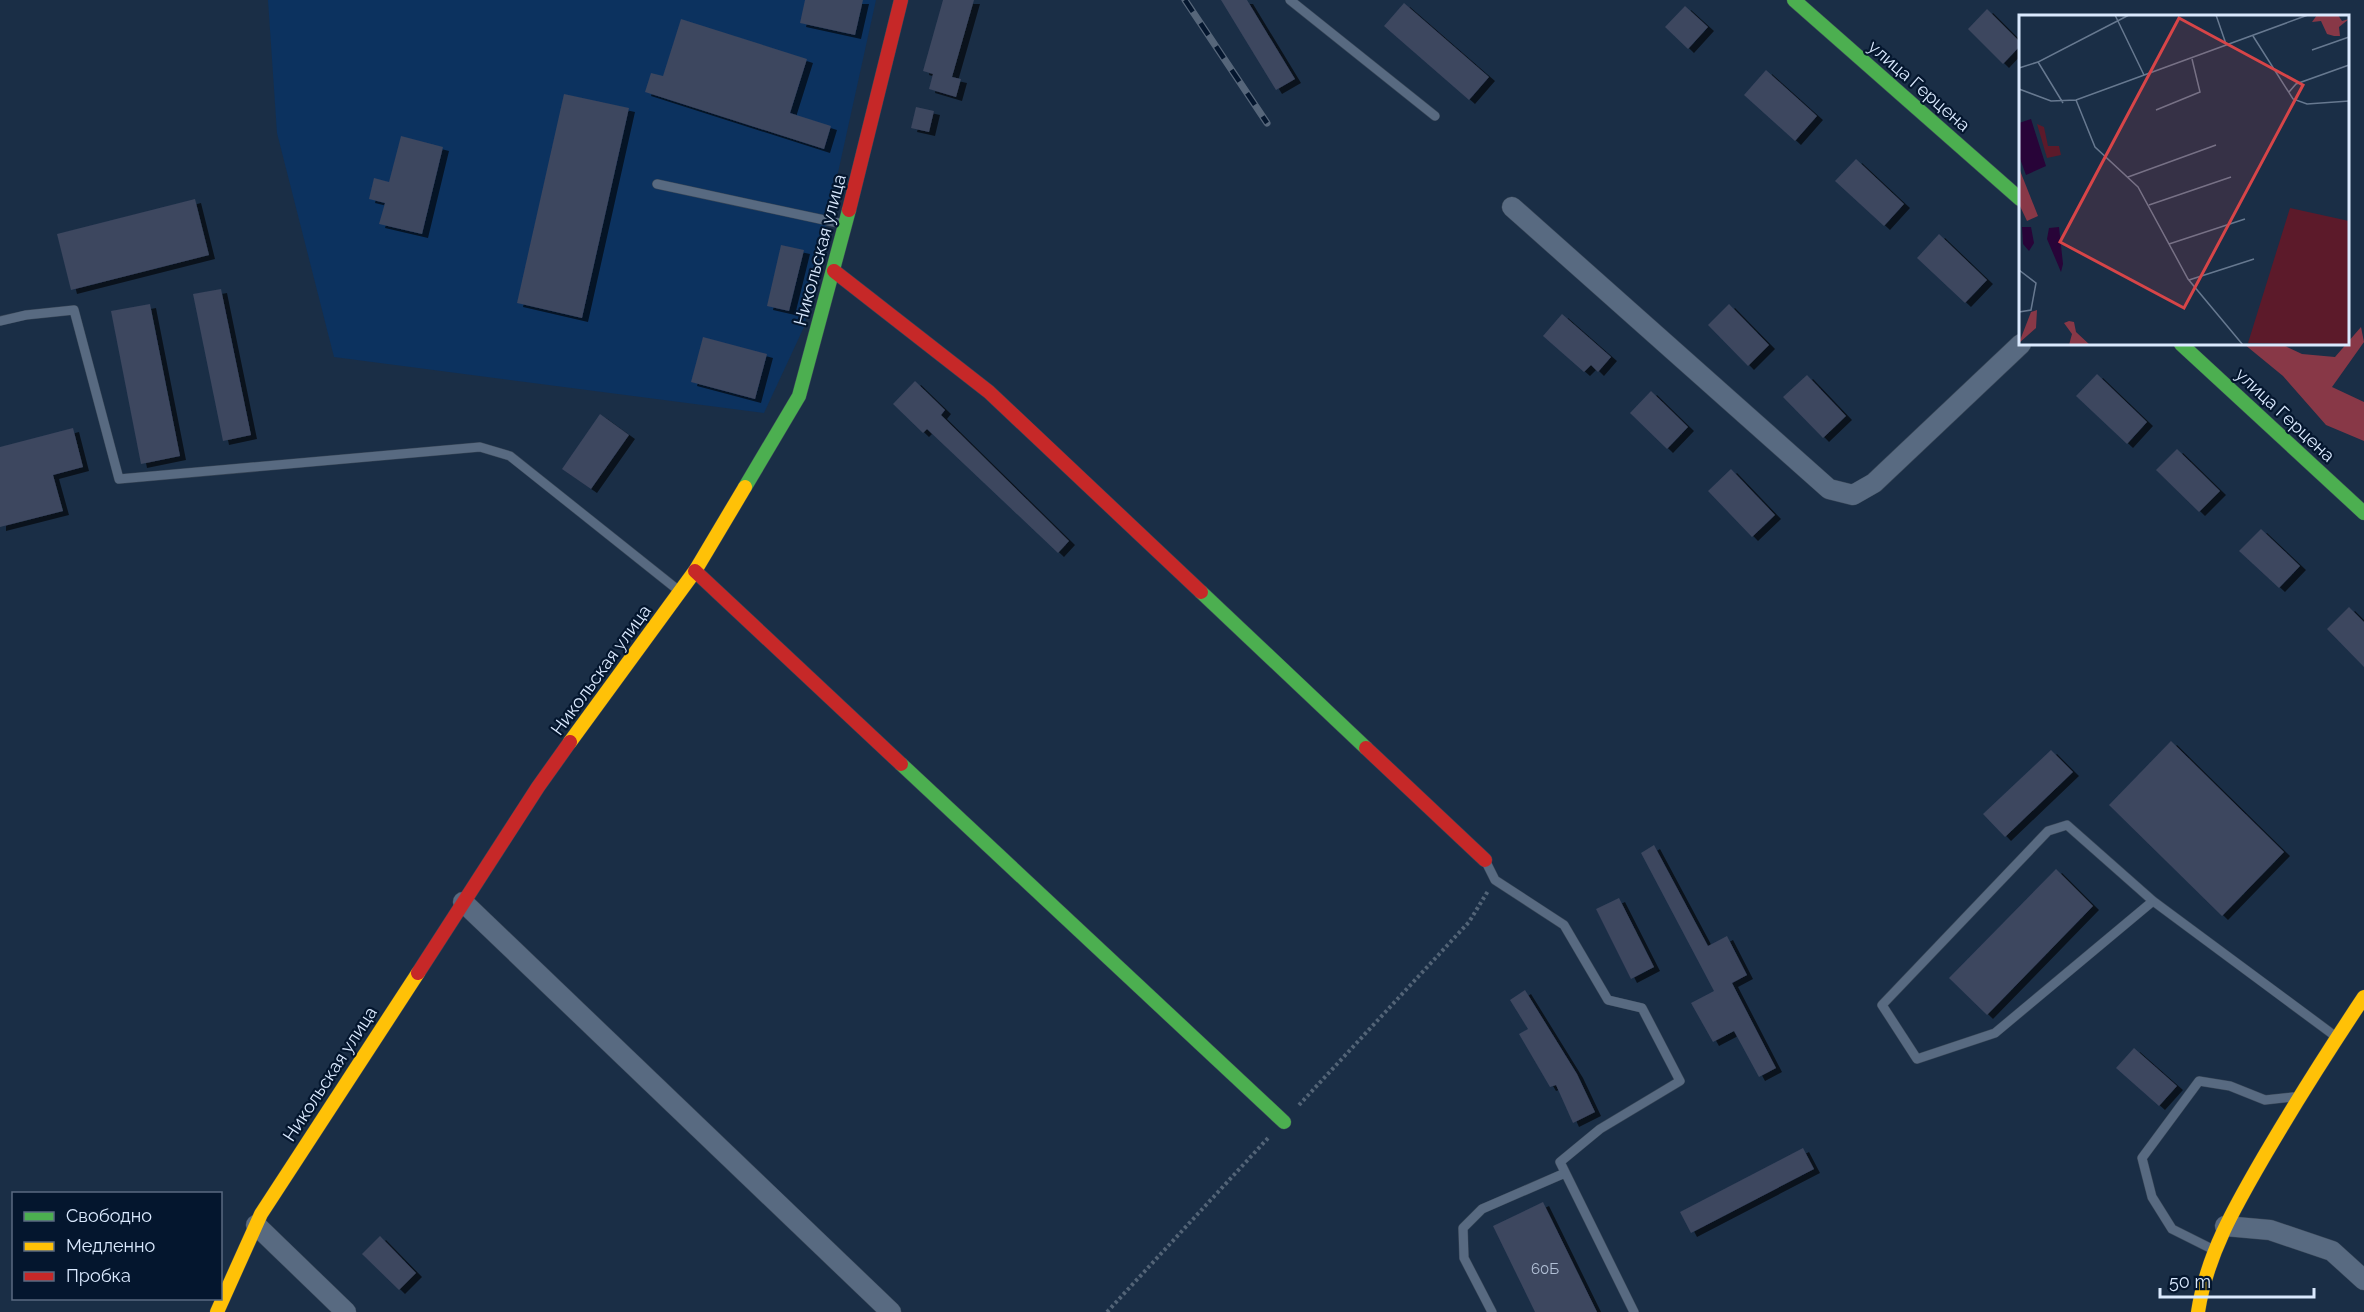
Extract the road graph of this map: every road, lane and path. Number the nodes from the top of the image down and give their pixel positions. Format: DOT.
graph roads {
  1 [pos="901,0"];
  2 [pos="1290,0"];
  3 [pos="1794,0"];
  4 [pos="1435,116"];
  5 [pos="657,184"];
  6 [pos="2019,198"];
  7 [pos="1512,207"];
  8 [pos="846,224"];
  9 [pos="834,271"];
  10 [pos="0,321"];
  11 [pos="2020,345"];
  12 [pos="2182,345"];
  13 [pos="2361,504"];
  14 [pos="695,571"];
  15 [pos="680,591"];
  16 [pos="1485,860"];
  17 [pos="1495,880"];
  18 [pos="2153,902"];
  19 [pos="463,903"];
  20 [pos="2364,997"];
  21 [pos="2337,1038"];
  22 [pos="2298,1097"];
  23 [pos="1284,1122"];
  24 [pos="1565,1173"];
  25 [pos="256,1225"];
  26 [pos="2225,1226"];
  27 [pos="2214,1250"];
  28 [pos="2364,1280"];
  29 [pos="217,1312"];
  30 [pos="346,1312"];
  31 [pos="891,1312"];
  32 [pos="1107,1312"];
  33 [pos="1492,1312"];
  34 [pos="1634,1312"];
  35 [pos="2198,1312"];
  1 -- 8 [label="street, Никольская улица"];
  2 -- 4 [label="lane"];
  3 -- 6 [label="street, улица Герцена"];
  5 -- 8 [label="lane"];
  7 -- 11 [label="street"];
  8 -- 9 [label="street, Никольская улица"];
  9 -- 14 [label="street, Никольская улица"];
  9 -- 16 [label="street"];
  10 -- 15 [label="lane"];
  12 -- 13 [label="street, улица Герцена"];
  14 -- 15 [label="street, Никольская улица"];
  14 -- 23 [label="street"];
  15 -- 19 [label="street, Никольская улица"];
  16 -- 17 [label="lane"];
  17 -- 23 [label="path"];
  17 -- 24 [label="lane"];
  18 -- 18 [label="lane"];
  18 -- 21 [label="lane"];
  19 -- 25 [label="street, Никольская улица"];
  19 -- 31 [label="street"];
  20 -- 21 [label="street"];
  21 -- 22 [label="street"];
  22 -- 26 [label="street"];
  22 -- 27 [label="lane"];
  23 -- 32 [label="path"];
  24 -- 33 [label="lane"];
  24 -- 34 [label="lane"];
  25 -- 29 [label="street, Никольская улица"];
  25 -- 30 [label="street"];
  26 -- 27 [label="street"];
  26 -- 28 [label="street"];
  27 -- 35 [label="street"];
}
